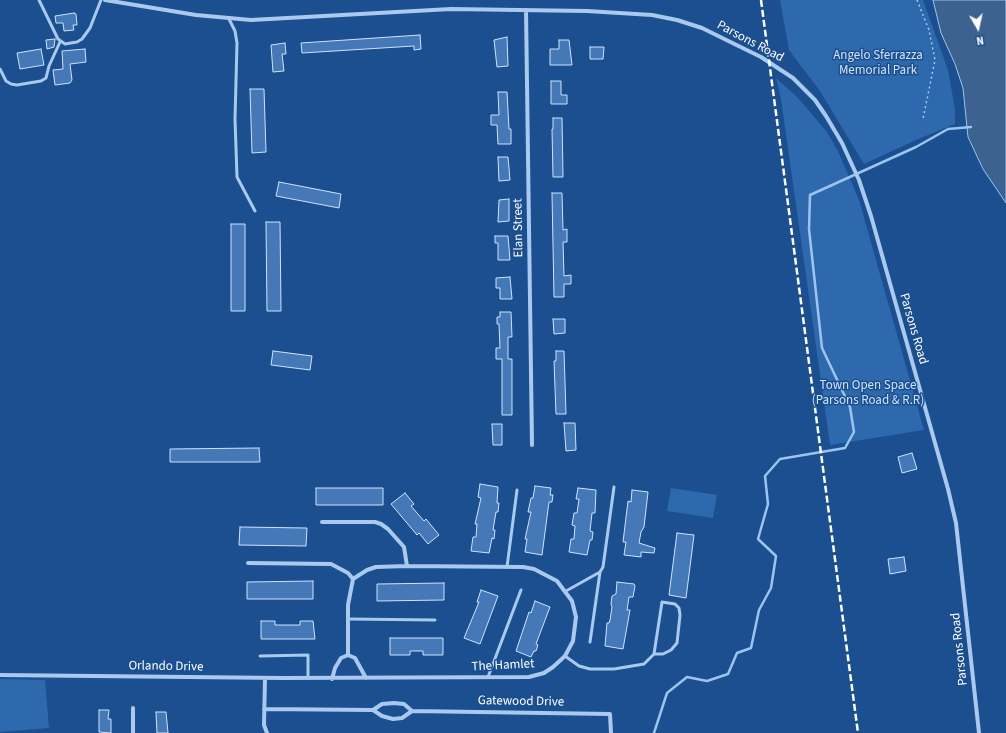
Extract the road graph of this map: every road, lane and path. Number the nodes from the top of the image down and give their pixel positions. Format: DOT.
graph roads {
  1 [pos="39,0"];
  2 [pos="101,0"];
  3 [pos="106,0"];
  4 [pos="917,0"];
  5 [pos="526,10"];
  6 [pos="229,19"];
  7 [pos="60,42"];
  8 [pos="0,69"];
  9 [pos="923,119"];
  10 [pos="255,211"];
  11 [pos="532,445"];
  12 [pos="614,488"];
  13 [pos="517,490"];
  14 [pos="322,522"];
  15 [pos="248,563"];
  16 [pos="407,566"];
  17 [pos="506,567"];
  18 [pos="600,572"];
  19 [pos="353,579"];
  20 [pos="521,590"];
  21 [pos="566,591"];
  22 [pos="348,619"];
  23 [pos="435,620"];
  24 [pos="590,642"];
  25 [pos="654,654"];
  26 [pos="348,655"];
  27 [pos="260,656"];
  28 [pos="566,656"];
  29 [pos="0,675"];
  30 [pos="488,677"];
  31 [pos="265,678"];
  32 [pos="308,678"];
  33 [pos="332,678"];
  34 [pos="366,678"];
  35 [pos="133,708"];
  36 [pos="264,709"];
  37 [pos="373,710"];
  38 [pos="412,711"];
  39 [pos="133,733"];
  40 [pos="266,733"];
  41 [pos="611,733"];
  42 [pos="979,733"];
  1 -- 7 [label="lane"];
  2 -- 7 [label="lane"];
  3 -- 6 [label="street, Parsons Road"];
  4 -- 9 [label="path"];
  5 -- 6 [label="street, Parsons Road"];
  5 -- 11 [label="street, Elan Street"];
  5 -- 42 [label="street, Parsons Road"];
  6 -- 10 [label="lane"];
  7 -- 8 [label="lane"];
  12 -- 18 [label="lane"];
  13 -- 17 [label="lane"];
  14 -- 16 [label="street"];
  15 -- 19 [label="street"];
  16 -- 17 [label="street, The Hamlet"];
  16 -- 19 [label="street, The Hamlet"];
  17 -- 21 [label="street, The Hamlet"];
  18 -- 21 [label="lane"];
  18 -- 24 [label="lane"];
  19 -- 22 [label="street"];
  20 -- 30 [label="lane"];
  21 -- 28 [label="street, The Hamlet"];
  22 -- 23 [label="lane"];
  22 -- 26 [label="street"];
  25 -- 25 [label="lane"];
  25 -- 28 [label="lane"];
  26 -- 33 [label="street"];
  26 -- 34 [label="street"];
  27 -- 32 [label="lane"];
  28 -- 30 [label="street, The Hamlet"];
  29 -- 31 [label="street, Orlando Drive"];
  30 -- 34 [label="street, The Hamlet"];
  31 -- 32 [label="street, Orlando Drive"];
  31 -- 36 [label="street"];
  32 -- 33 [label="street, Orlando Drive"];
  33 -- 34 [label="street, The Hamlet"];
  35 -- 39 [label="street"];
  36 -- 37 [label="street, Gatewood Drive"];
  36 -- 40 [label="street"];
  37 -- 38 [label="street, Gatewood Drive"];
  37 -- 38 [label="street, Gatewood Drive"];
  38 -- 41 [label="street, Gatewood Drive"];
}
